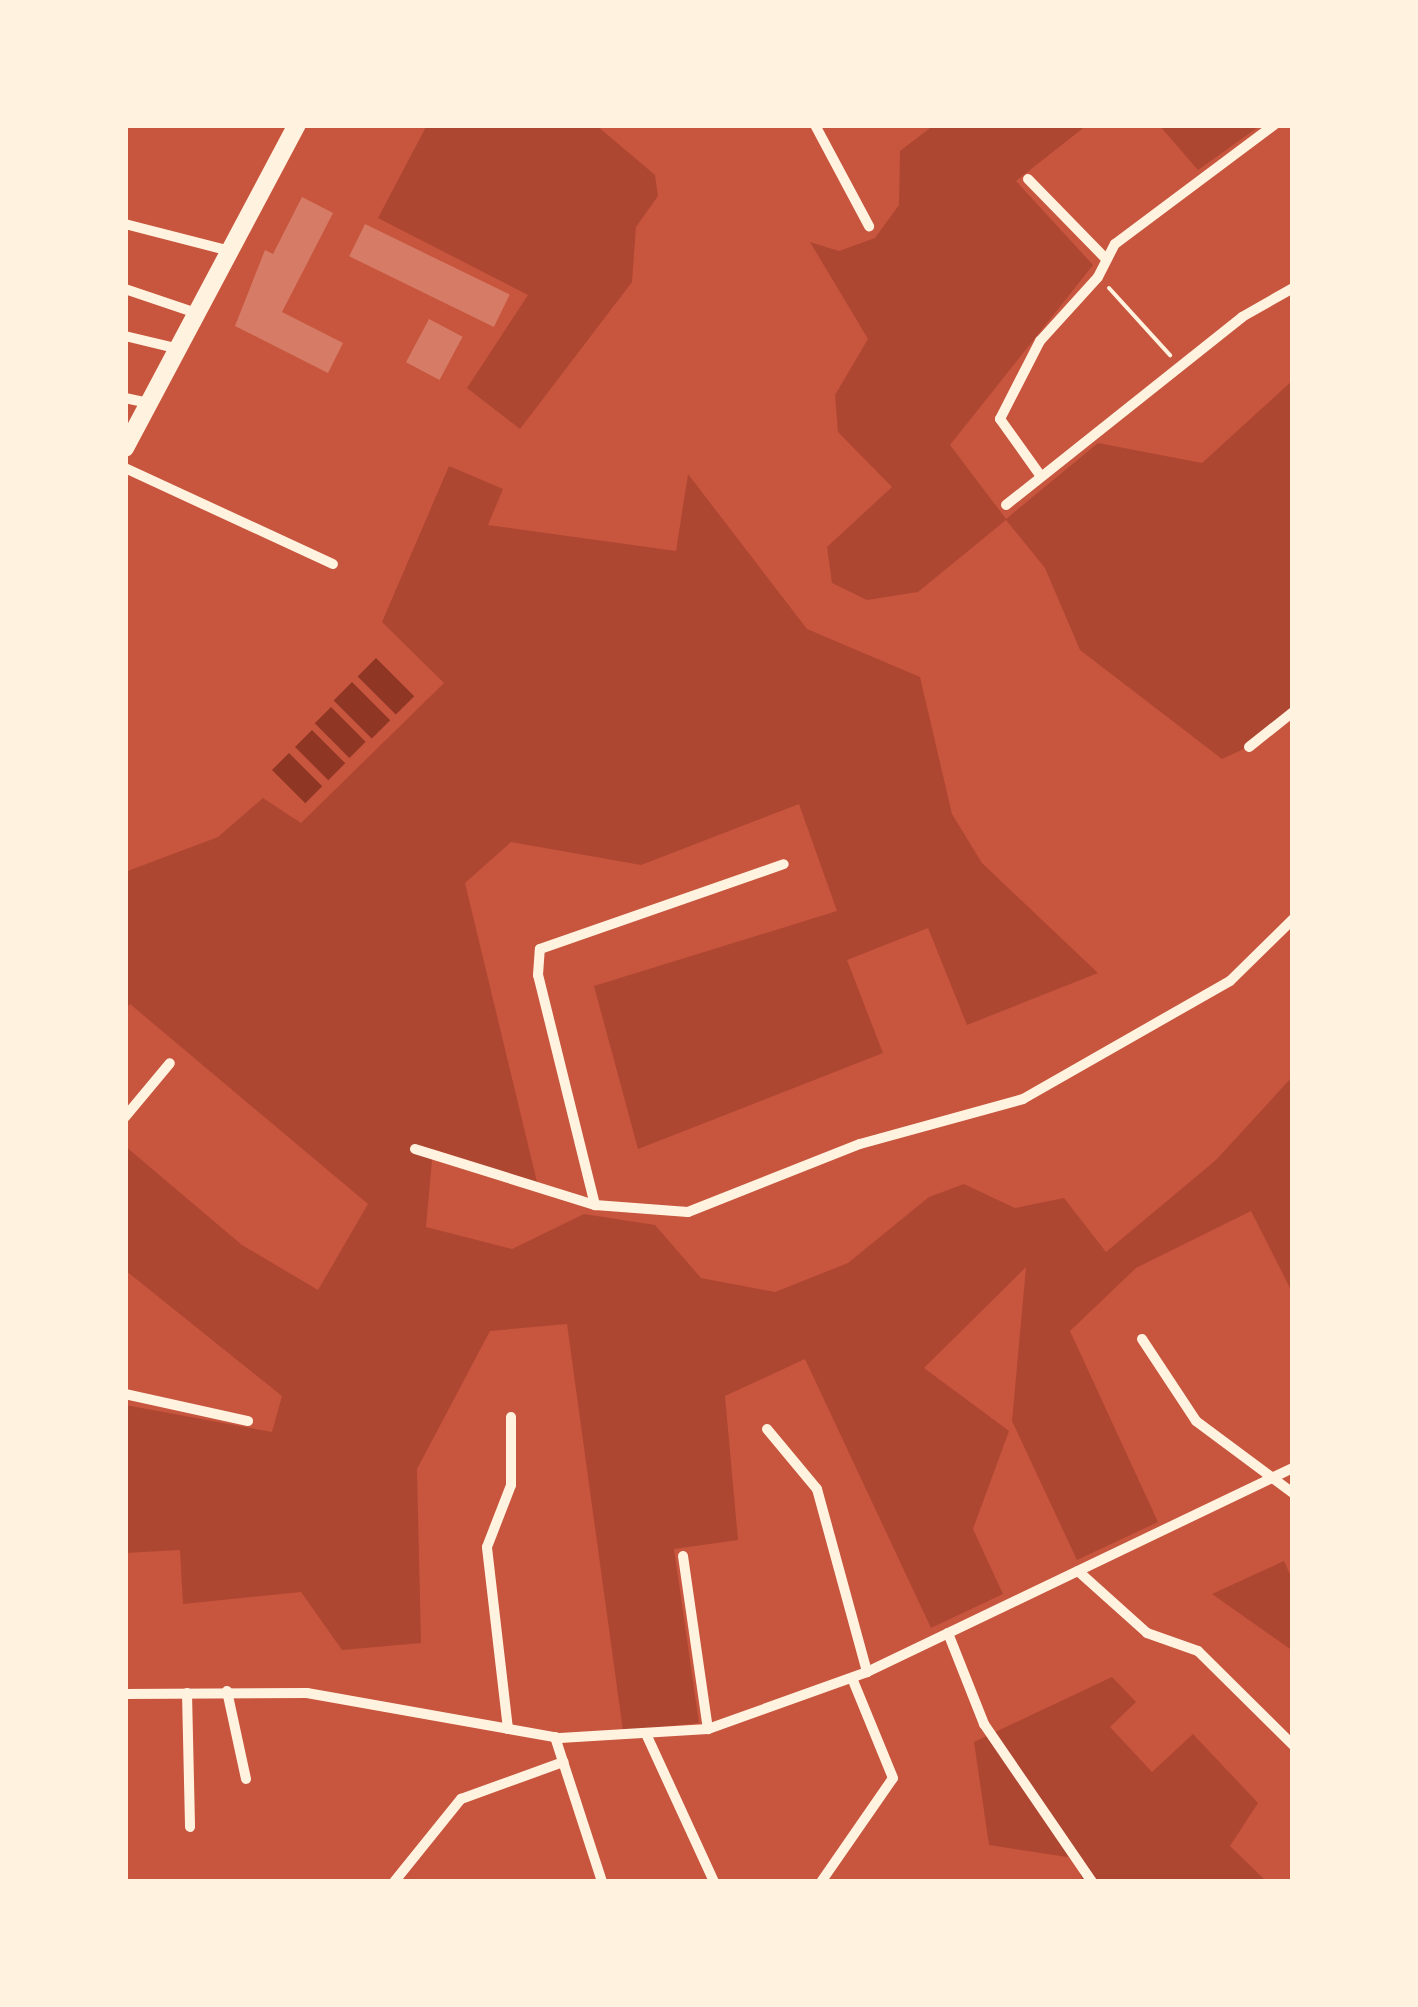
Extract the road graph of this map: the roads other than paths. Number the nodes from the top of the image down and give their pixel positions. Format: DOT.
graph roads {
  1 [pos="297,125"];
  2 [pos="815,125"];
  3 [pos="1274,125"];
  4 [pos="1028,178"];
  5 [pos="125,224"];
  6 [pos="869,226"];
  7 [pos="226,250"];
  8 [pos="1105,258"];
  9 [pos="1293,288"];
  10 [pos="125,289"];
  11 [pos="193,312"];
  12 [pos="125,336"];
  13 [pos="175,348"];
  14 [pos="125,398"];
  15 [pos="148,403"];
  16 [pos="125,448"];
  17 [pos="125,468"];
  18 [pos="1040,475"];
  19 [pos="1006,505"];
  20 [pos="333,564"];
  21 [pos="1293,712"];
  22 [pos="1249,747"];
  23 [pos="784,864"];
  24 [pos="1293,919"];
  25 [pos="170,1063"];
  26 [pos="125,1118"];
  27 [pos="415,1149"];
  28 [pos="595,1205"];
  29 [pos="1142,1339"];
  30 [pos="125,1394"];
  31 [pos="511,1417"];
  32 [pos="248,1421"];
  33 [pos="767,1429"];
  34 [pos="1293,1468"];
  35 [pos="1268,1481"];
  36 [pos="1293,1493"];
  37 [pos="683,1556"];
  38 [pos="1078,1571"];
  39 [pos="948,1633"];
  40 [pos="867,1672"];
  41 [pos="852,1678"];
  42 [pos="227,1692"];
  43 [pos="187,1693"];
  44 [pos="125,1694"];
  45 [pos="508,1728"];
  46 [pos="708,1729"];
  47 [pos="647,1736"];
  48 [pos="555,1737"];
  49 [pos="1293,1745"];
  50 [pos="563,1762"];
  51 [pos="246,1779"];
  52 [pos="190,1827"];
  53 [pos="394,1882"];
  54 [pos="602,1882"];
  55 [pos="714,1882"];
  56 [pos="822,1882"];
  57 [pos="1092,1882"];
  1 -- 7 [label="highway"];
  2 -- 6 [label="street"];
  3 -- 8 [label="street"];
  4 -- 8 [label="street"];
  5 -- 7 [label="street"];
  7 -- 11 [label="highway"];
  8 -- 18 [label="street"];
  9 -- 18 [label="street"];
  10 -- 11 [label="street"];
  11 -- 13 [label="highway"];
  12 -- 13 [label="street"];
  13 -- 15 [label="highway"];
  14 -- 15 [label="street"];
  15 -- 16 [label="highway"];
  17 -- 20 [label="street"];
  18 -- 19 [label="street"];
  21 -- 22 [label="street"];
  23 -- 28 [label="street"];
  24 -- 28 [label="street"];
  25 -- 26 [label="street"];
  27 -- 28 [label="street"];
  29 -- 35 [label="street"];
  30 -- 32 [label="street"];
  31 -- 45 [label="street"];
  33 -- 40 [label="street"];
  34 -- 35 [label="street"];
  35 -- 36 [label="street"];
  35 -- 38 [label="street"];
  37 -- 46 [label="street"];
  38 -- 39 [label="street"];
  38 -- 49 [label="street"];
  39 -- 40 [label="street"];
  39 -- 57 [label="street"];
  40 -- 41 [label="street"];
  41 -- 46 [label="street"];
  41 -- 56 [label="street"];
  42 -- 43 [label="street"];
  42 -- 45 [label="street"];
  42 -- 51 [label="street"];
  43 -- 44 [label="street"];
  43 -- 52 [label="street"];
  45 -- 48 [label="street"];
  46 -- 47 [label="street"];
  47 -- 48 [label="street"];
  47 -- 55 [label="street"];
  48 -- 50 [label="street"];
  50 -- 53 [label="street"];
  50 -- 54 [label="street"];
}
